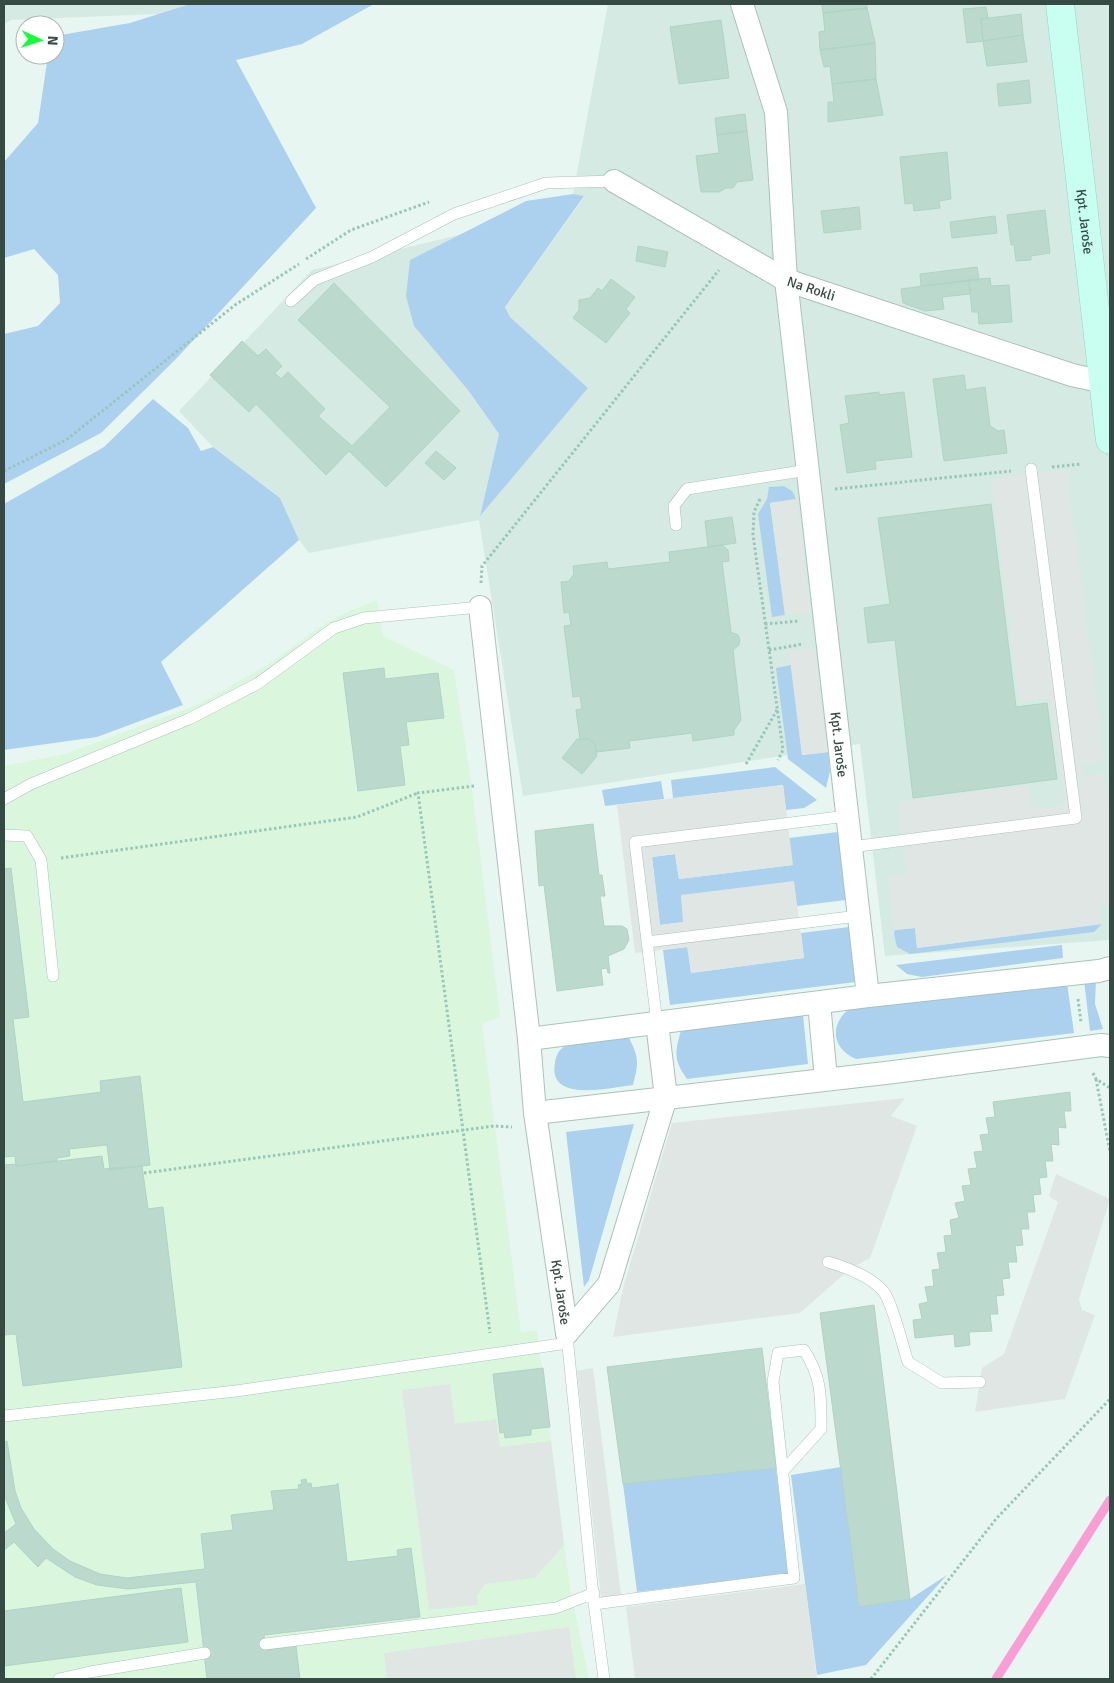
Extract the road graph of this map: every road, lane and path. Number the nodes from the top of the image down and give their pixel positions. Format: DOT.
graph roads {
  1 [pos="742,4"];
  2 [pos="1060,4"];
  3 [pos="614,181"];
  4 [pos="302,261"];
  5 [pos="729,271"];
  6 [pos="786,280"];
  7 [pos="291,301"];
  8 [pos="1104,382"];
  9 [pos="1110,440"];
  10 [pos="1081,464"];
  11 [pos="1031,469"];
  12 [pos="808,470"];
  13 [pos="4,471"];
  14 [pos="762,477"];
  15 [pos="810,492"];
  16 [pos="676,525"];
  17 [pos="480,607"];
  18 [pos="765,624"];
  19 [pos="807,625"];
  20 [pos="809,638"];
  21 [pos="769,650"];
  22 [pos="777,710"];
  23 [pos="778,760"];
  24 [pos="746,764"];
  25 [pos="500,783"];
  26 [pos="418,793"];
  27 [pos="4,799"];
  28 [pos="847,816"];
  29 [pos="4,835"];
  30 [pos="851,847"];
  31 [pos="41,860"];
  32 [pos="858,916"];
  33 [pos="647,942"];
  34 [pos="1110,968"];
  35 [pos="53,976"];
  36 [pos="1077,989"];
  37 [pos="868,996"];
  38 [pos="818,1003"];
  39 [pos="657,1023"];
  40 [pos="1081,1024"];
  41 [pos="529,1039"];
  42 [pos="1110,1046"];
  43 [pos="826,1079"];
  44 [pos="1096,1079"];
  45 [pos="666,1097"];
  46 [pos="536,1121"];
  47 [pos="462,1130"];
  48 [pos="1110,1152"];
  49 [pos="144,1173"];
  50 [pos="828,1262"];
  51 [pos="568,1338"];
  52 [pos="493,1354"];
  53 [pos="980,1382"];
  54 [pos="1110,1399"];
  55 [pos="4,1416"];
  56 [pos="783,1471"];
  57 [pos="594,1598"];
  58 [pos="265,1644"];
  59 [pos="205,1653"];
  60 [pos="59,1679"];
  61 [pos="604,1679"];
  62 [pos="871,1679"];
  1 -- 6 [label="street, Na Rokli"];
  2 -- 8 [label="street, Kpt. Jaroše"];
  3 -- 6 [label="street"];
  3 -- 7 [label="lane"];
  4 -- 13 [label="path"];
  5 -- 17 [label="path"];
  6 -- 8 [label="street, Na Rokli"];
  6 -- 12 [label="street, Kpt. Jaroše"];
  8 -- 9 [label="street, Kpt. Jaroše"];
  10 -- 11 [label="path"];
  11 -- 15 [label="path"];
  11 -- 30 [label="lane"];
  12 -- 14 [label="lane"];
  12 -- 15 [label="street, Kpt. Jaroše"];
  14 -- 16 [label="lane"];
  14 -- 18 [label="path"];
  15 -- 28 [label="street, Kpt. Jaroše"];
  17 -- 25 [label="street, Kpt. Jaroše"];
  17 -- 27 [label="lane"];
  18 -- 19 [label="path"];
  18 -- 21 [label="path"];
  20 -- 21 [label="path"];
  21 -- 22 [label="path"];
  22 -- 23 [label="path"];
  22 -- 24 [label="path"];
  25 -- 26 [label="path"];
  25 -- 41 [label="street, Kpt. Jaroše"];
  26 -- 31 [label="path"];
  26 -- 47 [label="path"];
  28 -- 30 [label="street, Kpt. Jaroše"];
  28 -- 33 [label="lane"];
  29 -- 31 [label="lane"];
  30 -- 32 [label="street, Kpt. Jaroše"];
  31 -- 35 [label="lane"];
  32 -- 33 [label="lane"];
  32 -- 37 [label="street, Kpt. Jaroše"];
  33 -- 39 [label="lane"];
  34 -- 37 [label="street"];
  36 -- 40 [label="path"];
  37 -- 38 [label="street"];
  38 -- 39 [label="street"];
  38 -- 43 [label="street"];
  39 -- 41 [label="street"];
  39 -- 45 [label="street"];
  41 -- 46 [label="street, Kpt. Jaroše"];
  42 -- 43 [label="street"];
  43 -- 45 [label="street"];
  44 -- 48 [label="path"];
  45 -- 46 [label="street"];
  45 -- 51 [label="street, Kpt. Jaroše"];
  46 -- 47 [label="path"];
  46 -- 51 [label="street, Kpt. Jaroše"];
  47 -- 49 [label="path"];
  47 -- 52 [label="path"];
  50 -- 53 [label="lane"];
  51 -- 52 [label="lane"];
  51 -- 57 [label="lane"];
  52 -- 55 [label="lane"];
  54 -- 62 [label="path"];
  56 -- 56 [label="lane"];
  56 -- 57 [label="lane"];
  57 -- 58 [label="lane"];
  57 -- 61 [label="lane"];
  59 -- 60 [label="lane"];
}
